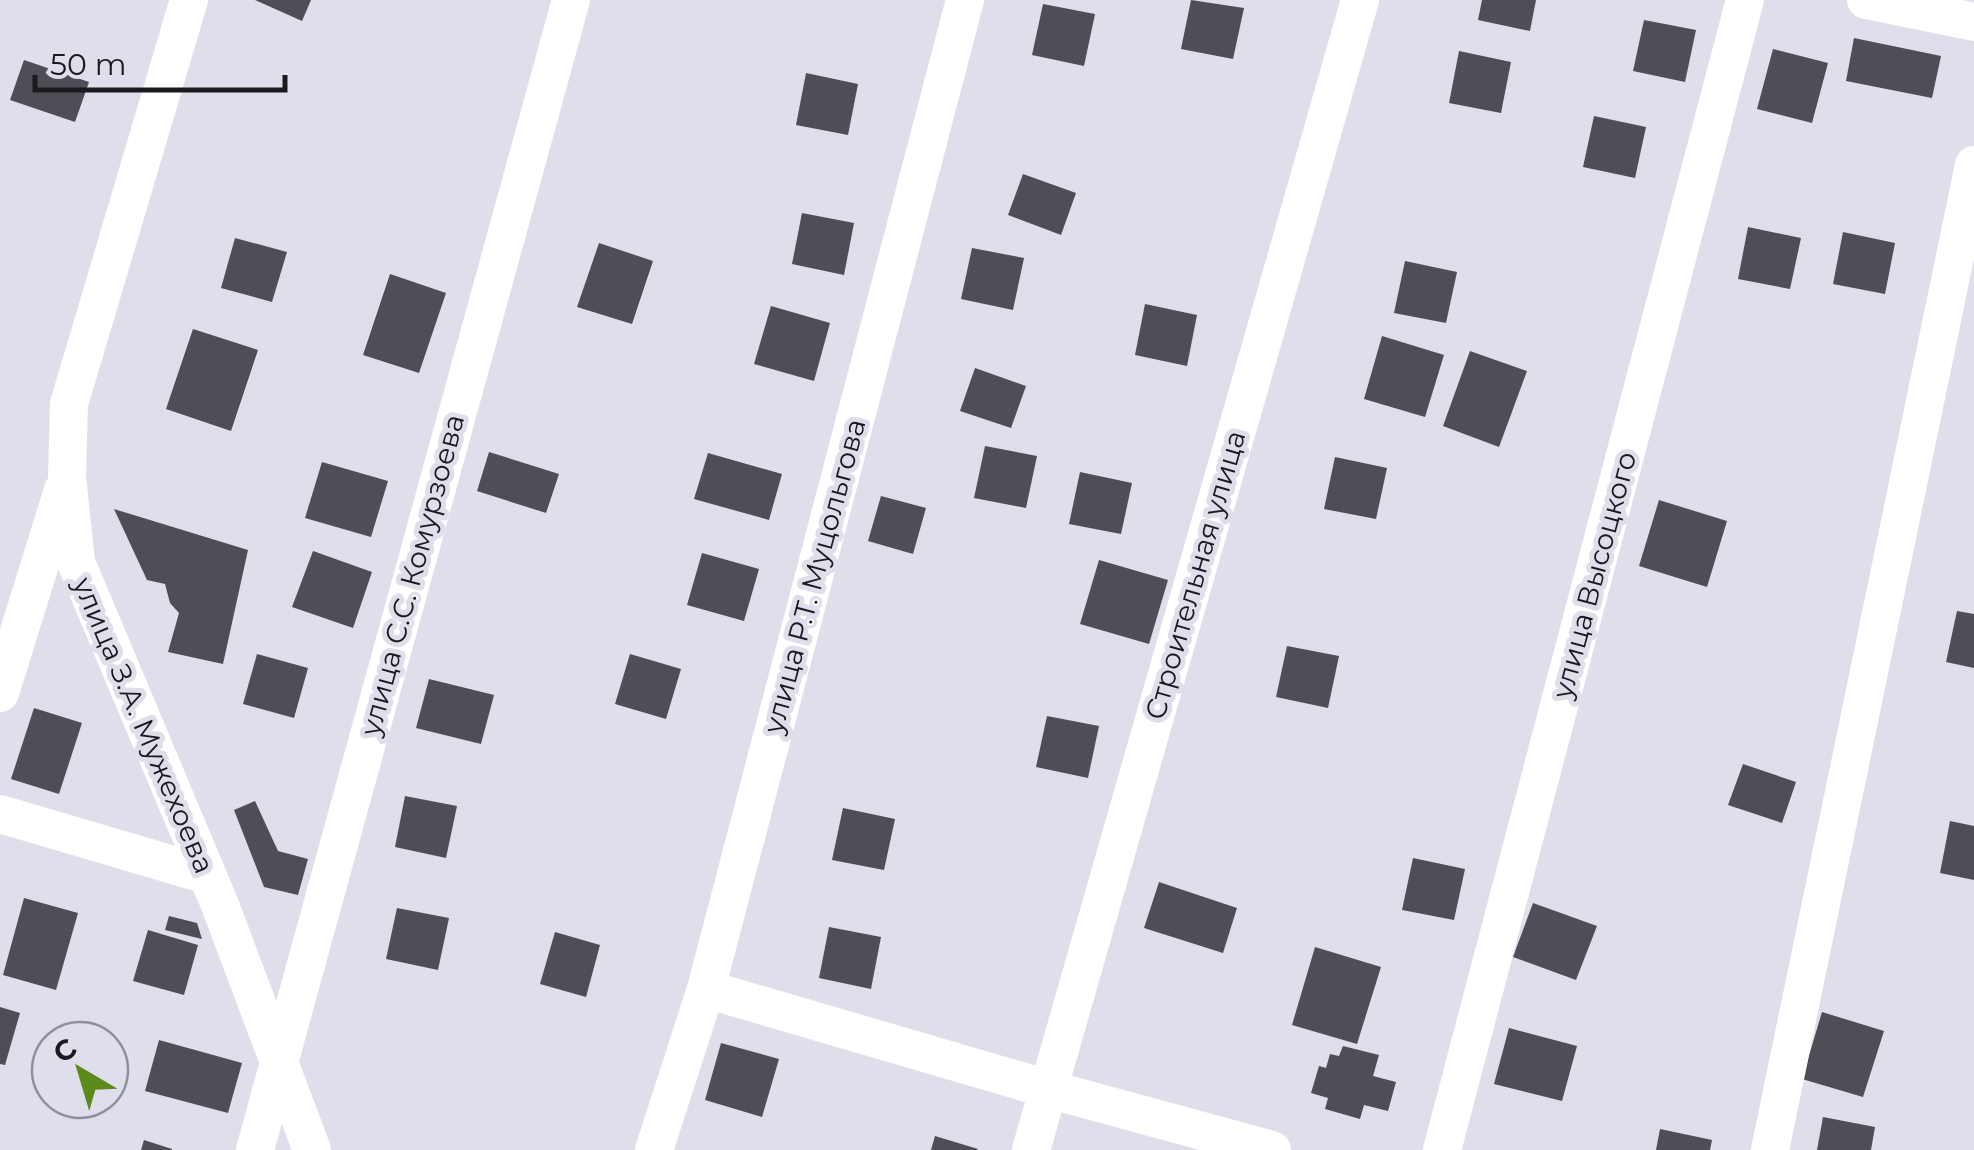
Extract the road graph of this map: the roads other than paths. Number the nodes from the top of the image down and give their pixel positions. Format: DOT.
graph roads {
  1 [pos="189,0"];
  2 [pos="571,0"];
  3 [pos="965,0"];
  4 [pos="1360,0"];
  5 [pos="1745,0"];
  6 [pos="1866,0"];
  7 [pos="1974,22"];
  8 [pos="1974,166"];
  9 [pos="67,476"];
  10 [pos="0,693"];
  11 [pos="0,814"];
  12 [pos="207,875"];
  13 [pos="706,989"];
  14 [pos="278,1062"];
  15 [pos="1048,1089"];
  16 [pos="255,1150"];
  17 [pos="312,1150"];
  18 [pos="654,1150"];
  19 [pos="1030,1150"];
  20 [pos="1272,1150"];
  21 [pos="1442,1150"];
  22 [pos="1770,1150"];
  1 -- 9 [label="street, улица З.А. Мужехоева"];
  2 -- 14 [label="street, улица С.С. Комурзоева"];
  3 -- 13 [label="street, улица Р.Т. Муцольгова"];
  4 -- 15 [label="street, Строительная улица"];
  5 -- 21 [label="street, улица Высоцкого"];
  6 -- 7 [label="street"];
  8 -- 22 [label="street"];
  9 -- 10 [label="street"];
  9 -- 12 [label="street, улица З.А. Мужехоева"];
  11 -- 12 [label="street"];
  12 -- 14 [label="street, улица З.А. Мужехоева"];
  13 -- 15 [label="street"];
  13 -- 18 [label="street, улица Р.Т. Муцольгова"];
  14 -- 16 [label="street, улица С.С. Комурзоева"];
  14 -- 17 [label="street, улица З.А. Мужехоева"];
  15 -- 19 [label="street, Строительная улица"];
  15 -- 20 [label="street"];
}
